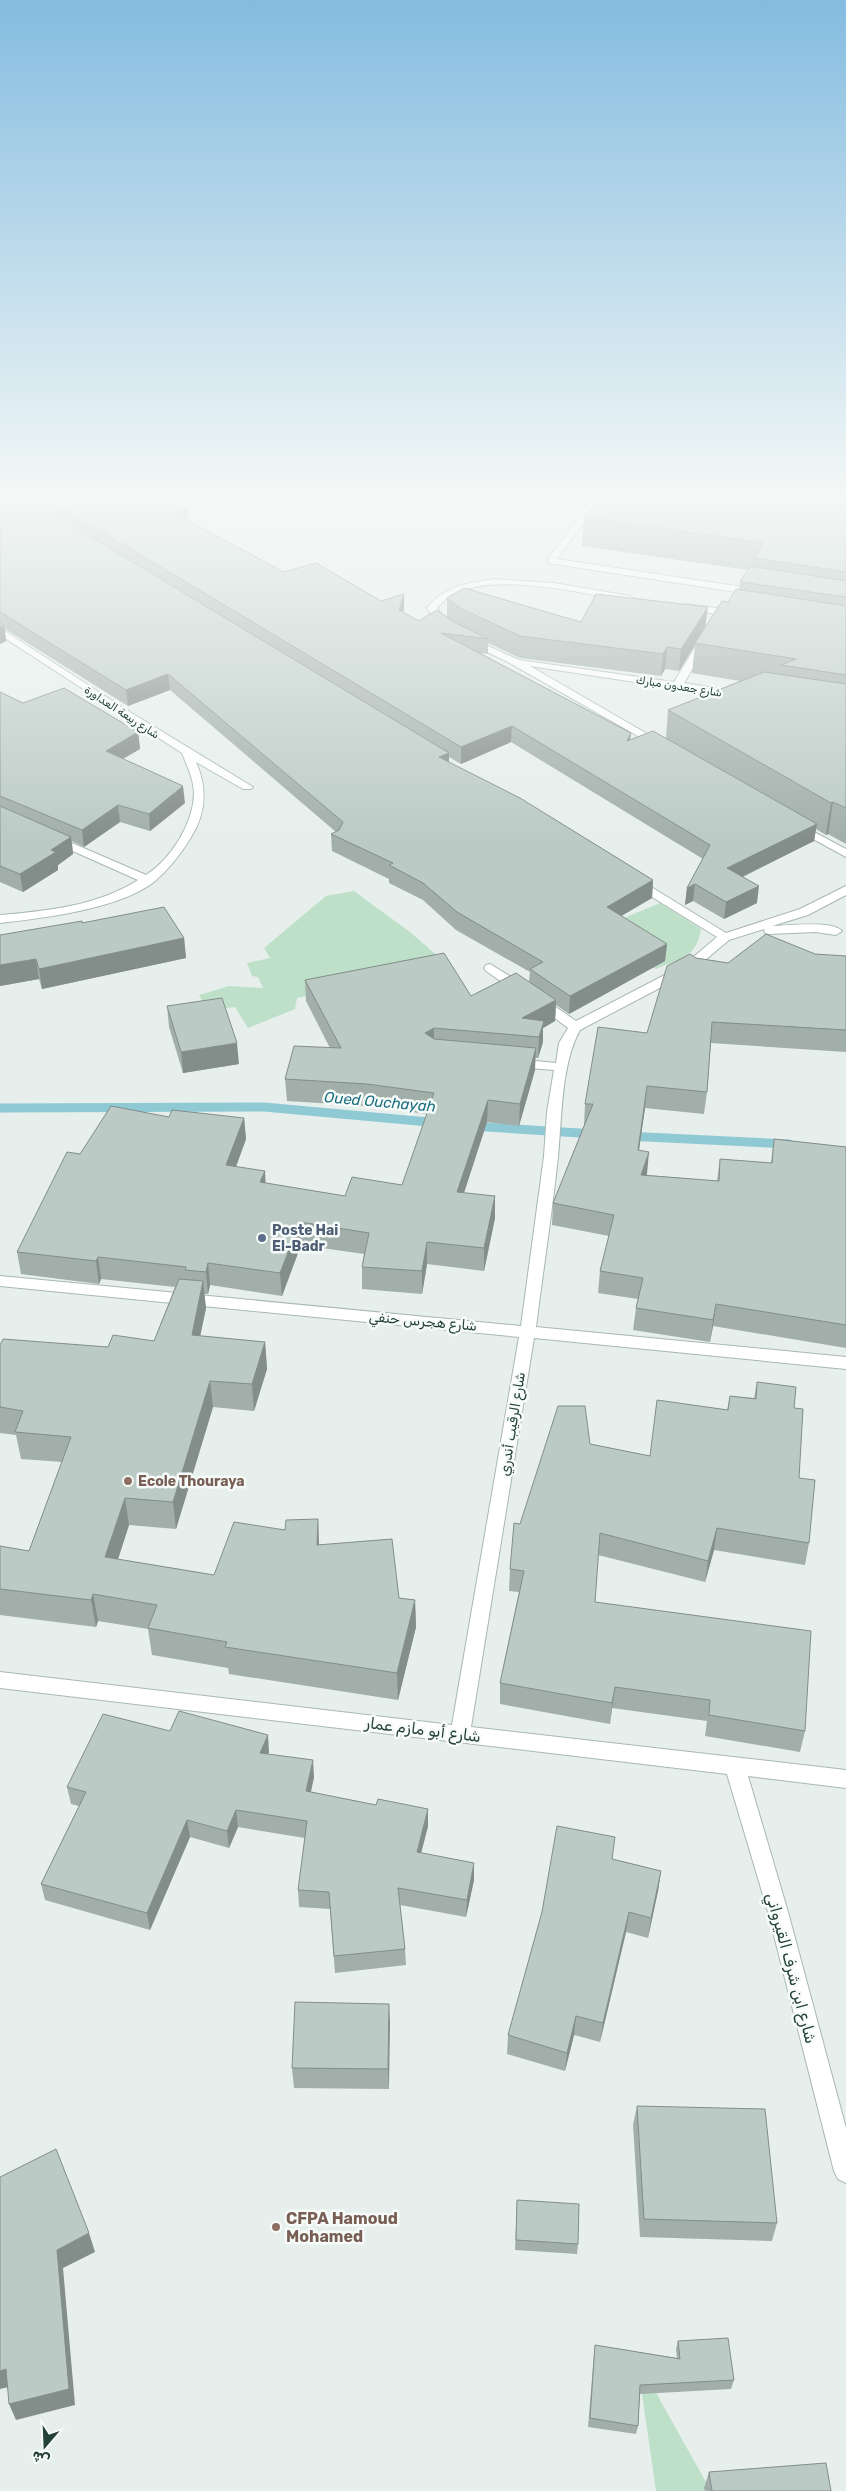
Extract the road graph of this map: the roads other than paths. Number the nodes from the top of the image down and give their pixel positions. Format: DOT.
graph roads {
  1 [pos="433,609"];
  2 [pos="696,609"];
  3 [pos="724,615"];
  4 [pos="0,631"];
  5 [pos="710,633"];
  6 [pos="512,660"];
  7 [pos="677,686"];
  8 [pos="742,696"];
  9 [pos="667,750"];
  10 [pos="187,753"];
  11 [pos="247,787"];
  12 [pos="788,820"];
  13 [pos="44,835"];
  14 [pos="846,854"];
  15 [pos="629,877"];
  16 [pos="149,880"];
  17 [pos="846,890"];
  18 [pos="804,912"];
  19 [pos="0,919"];
  20 [pos="841,932"];
  21 [pos="725,937"];
  22 [pos="490,968"];
  23 [pos="575,1027"];
  24 [pos="502,1061"];
  25 [pos="561,1067"];
  26 [pos="0,1281"];
  27 [pos="528,1330"];
  28 [pos="846,1362"];
  29 [pos="0,1680"];
  30 [pos="460,1734"];
  31 [pos="735,1766"];
  32 [pos="846,1779"];
  33 [pos="846,2171"];
  1 -- 6 [label="street"];
  2 -- 3 [label="street"];
  4 -- 10 [label="street, شارع ربيعة العداورة"];
  5 -- 7 [label="street"];
  6 -- 7 [label="street, شارع جعدون مبارك"];
  6 -- 9 [label="street"];
  7 -- 8 [label="street, شارع جعدون مبارك"];
  10 -- 11 [label="street, شارع ربيعة العداورة"];
  10 -- 16 [label="street"];
  12 -- 14 [label="street"];
  13 -- 16 [label="street"];
  15 -- 21 [label="street"];
  16 -- 19 [label="street"];
  17 -- 18 [label="street"];
  18 -- 20 [label="street"];
  18 -- 21 [label="street"];
  20 -- 21 [label="street"];
  21 -- 23 [label="street"];
  22 -- 23 [label="street"];
  23 -- 25 [label="street, شارع الرقيب أندري"];
  24 -- 25 [label="street"];
  25 -- 27 [label="street, شارع الرقيب أندري"];
  26 -- 27 [label="street, شارع هجرس حنفي"];
  27 -- 28 [label="street, شارع هجرس حنفي"];
  27 -- 30 [label="street, شارع الرقيب أندري"];
  29 -- 30 [label="street, شارع أبو مازم عمار"];
  30 -- 31 [label="street, شارع أبو مازم عمار"];
  31 -- 32 [label="street, شارع أبو مازم عمار"];
  31 -- 33 [label="street, شارع ابن شرف القيرواني"];
}
